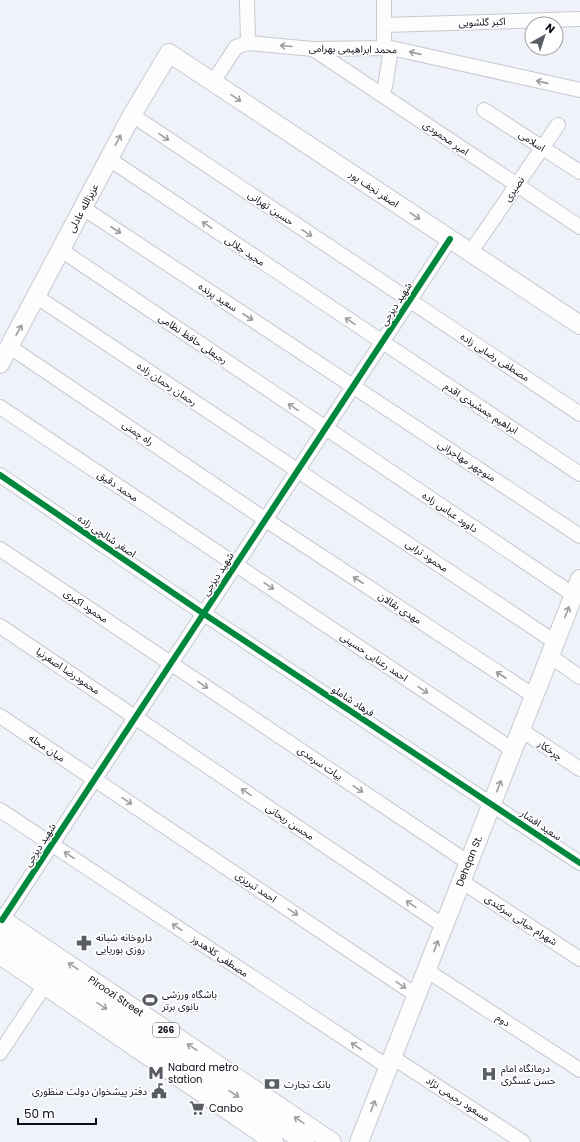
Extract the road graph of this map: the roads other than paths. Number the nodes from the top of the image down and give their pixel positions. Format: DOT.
graph roads {
  1 [pos="247,0"];
  2 [pos="384,0"];
  3 [pos="580,19"];
  4 [pos="384,25"];
  5 [pos="248,43"];
  6 [pos="388,48"];
  7 [pos="313,49"];
  8 [pos="169,53"];
  9 [pos="213,82"];
  10 [pos="384,87"];
  11 [pos="580,90"];
  12 [pos="484,110"];
  13 [pos="132,115"];
  14 [pos="558,125"];
  15 [pos="542,148"];
  16 [pos="109,159"];
  17 [pos="580,172"];
  18 [pos="517,185"];
  19 [pos="83,208"];
  20 [pos="580,227"];
  21 [pos="450,240"];
  22 [pos="61,250"];
  23 [pos="470,253"];
  24 [pos="37,297"];
  25 [pos="410,301"];
  26 [pos="580,325"];
  27 [pos="382,343"];
  28 [pos="10,347"];
  29 [pos="0,364"];
  30 [pos="354,386"];
  31 [pos="0,407"];
  32 [pos="580,414"];
  33 [pos="326,429"];
  34 [pos="298,471"];
  35 [pos="580,474"];
  36 [pos="0,475"];
  37 [pos="266,520"];
  38 [pos="580,536"];
  39 [pos="0,549"];
  40 [pos="236,565"];
  41 [pos="578,587"];
  42 [pos="204,614"];
  43 [pos="0,626"];
  44 [pos="552,649"];
  45 [pos="171,664"];
  46 [pos="580,677"];
  47 [pos="534,696"];
  48 [pos="0,716"];
  49 [pos="136,717"];
  50 [pos="521,730"];
  51 [pos="513,750"];
  52 [pos="580,769"];
  53 [pos="95,779"];
  54 [pos="492,804"];
  55 [pos="0,810"];
  56 [pos="52,844"];
  57 [pos="469,863"];
  58 [pos="580,863"];
  59 [pos="461,881"];
  60 [pos="1,919"];
  61 [pos="444,926"];
  62 [pos="0,938"];
  63 [pos="0,955"];
  64 [pos="580,959"];
  65 [pos="426,970"];
  66 [pos="49,979"];
  67 [pos="416,995"];
  68 [pos="155,1042"];
  69 [pos="130,1043"];
  70 [pos="2,1044"];
  71 [pos="390,1062"];
  72 [pos="188,1064"];
  73 [pos="580,1070"];
  74 [pos="197,1089"];
  75 [pos="274,1142"];
  76 [pos="305,1142"];
  77 [pos="332,1142"];
  78 [pos="359,1142"];
  79 [pos="523,1142"];
  1 -- 5 [label="street"];
  2 -- 4 [label="street"];
  3 -- 4 [label="street, اکبر گلشویی"];
  4 -- 6 [label="street"];
  7 -- 5 [label="street, محمد ابراهیمی بهرامی, one-way"];
  5 -- 9 [label="street"];
  6 -- 7 [label="street, محمد ابراهیمی بهرامی"];
  6 -- 10 [label="street"];
  11 -- 6 [label="street, محمد ابراهیمی بهرامی, one-way"];
  7 -- 18 [label="street, امیر محمودی"];
  8 -- 9 [label="main road, اصغر نجف پور"];
  8 -- 13 [label="main road, عزیزالله عادلی"];
  9 -- 21 [label="main road, اصغر نجف پور, one-way"];
  12 -- 15 [label="street, اسلامی"];
  16 -- 13 [label="main road, عزیزالله عادلی, one-way"];
  13 -- 25 [label="street, حسین تهرانی, one-way"];
  14 -- 15 [label="street, نصیری"];
  15 -- 17 [label="street, اسلامی"];
  15 -- 18 [label="street, نصیری"];
  16 -- 19 [label="main road, عزیزالله عادلی"];
  27 -- 16 [label="street, مجید جلالی, one-way"];
  18 -- 20 [label="street, امیر محمودی"];
  18 -- 23 [label="street, نصیری"];
  19 -- 22 [label="main road, عزیزالله عادلی"];
  19 -- 30 [label="street, سعید پرنده, one-way"];
  21 -- 23 [label="main road, اصغر نجف پور"];
  21 -- 25 [label="street, شهید دیزجی"];
  22 -- 24 [label="main road, عزیزالله عادلی"];
  33 -- 22 [label="street, رجبعلی حافظ نظامی, one-way"];
  23 -- 26 [label="main road, اصغر نجف پور"];
  28 -- 24 [label="main road, عزیزالله عادلی, one-way"];
  24 -- 34 [label="street, رحمان رحمان زاده"];
  25 -- 27 [label="street, شهید دیزجی"];
  25 -- 32 [label="street, مصطفی رضایی زاده"];
  27 -- 30 [label="street, شهید دیزجی"];
  27 -- 35 [label="street, ابراهیم جمشیدی اقدم"];
  28 -- 29 [label="main road, عزیزالله عادلی"];
  28 -- 37 [label="street, راه چمنی"];
  30 -- 33 [label="street, شهید دیزجی"];
  30 -- 38 [label="street, منوچهر مهاجرانی"];
  31 -- 40 [label="street, محمد دقیق"];
  33 -- 34 [label="street, شهید دیزجی"];
  33 -- 41 [label="street, داوود عباس زاده"];
  34 -- 37 [label="street, شهید دیزجی"];
  34 -- 44 [label="street, محمود ترابی"];
  36 -- 42 [label="street, اصغر شالچی زاده"];
  37 -- 40 [label="street, شهید دیزجی"];
  47 -- 37 [label="street, مهدی بقالان, one-way"];
  39 -- 45 [label="street, محمود اکبری"];
  40 -- 42 [label="street, شهید دیزجی"];
  40 -- 51 [label="street, احمد رعنایی حسینی, one-way"];
  44 -- 41 [label="main road, Dehqan St., one-way"];
  42 -- 45 [label="street, شهید دیزجی"];
  42 -- 54 [label="street, فرهاد شاملو"];
  43 -- 49 [label="street, محمودرضا اصغرنیا"];
  44 -- 46 [label="street, محمود ترابی"];
  44 -- 47 [label="main road, Dehqan St."];
  45 -- 49 [label="street, شهید دیزجی"];
  45 -- 57 [label="street, بیات سرمدی, one-way"];
  47 -- 50 [label="main road, Dehqan St."];
  48 -- 53 [label="street, میان محله"];
  49 -- 53 [label="street, شهید دیزجی"];
  61 -- 49 [label="street, محسن ریحانی, one-way"];
  50 -- 51 [label="main road, Dehqan St."];
  50 -- 52 [label="street, چرخکار"];
  54 -- 51 [label="main road, Dehqan St., one-way"];
  53 -- 56 [label="street, شهید دیزجی"];
  53 -- 67 [label="street, احمد تبریزی, one-way"];
  54 -- 57 [label="main road, Dehqan St."];
  54 -- 58 [label="street, سعید افشار"];
  55 -- 56 [label="street, مصطفی کلاهدوز"];
  56 -- 60 [label="street, شهید دیزجی"];
  71 -- 56 [label="street, مصطفی کلاهدوز, one-way"];
  57 -- 59 [label="main road, Dehqan St."];
  59 -- 61 [label="main road, Dehqan St."];
  59 -- 64 [label="street, شهرام حیاتی سرکندی"];
  77 -- 60 [label="main road, Piroozi Street / 266, one-way"];
  65 -- 61 [label="main road, Dehqan St., one-way"];
  62 -- 66 [label="main road, Piroozi Street / 266"];
  63 -- 66 [label="main road"];
  65 -- 67 [label="main road, Dehqan St."];
  65 -- 73 [label="street, دوم"];
  66 -- 68 [label="main road, Piroozi Street / 266, one-way"];
  66 -- 69 [label="main road"];
  66 -- 70 [label="street"];
  67 -- 71 [label="main road, Dehqan St."];
  68 -- 69 [label="main road"];
  68 -- 72 [label="main road, Piroozi Street / 266"];
  69 -- 74 [label="main road"];
  78 -- 71 [label="main road, Dehqan St., one-way"];
  71 -- 79 [label="street, مسعود رحیمی نژاد"];
  72 -- 74 [label="main road"];
  72 -- 76 [label="main road, Piroozi Street / 266, one-way"];
  74 -- 75 [label="main road"];
}
